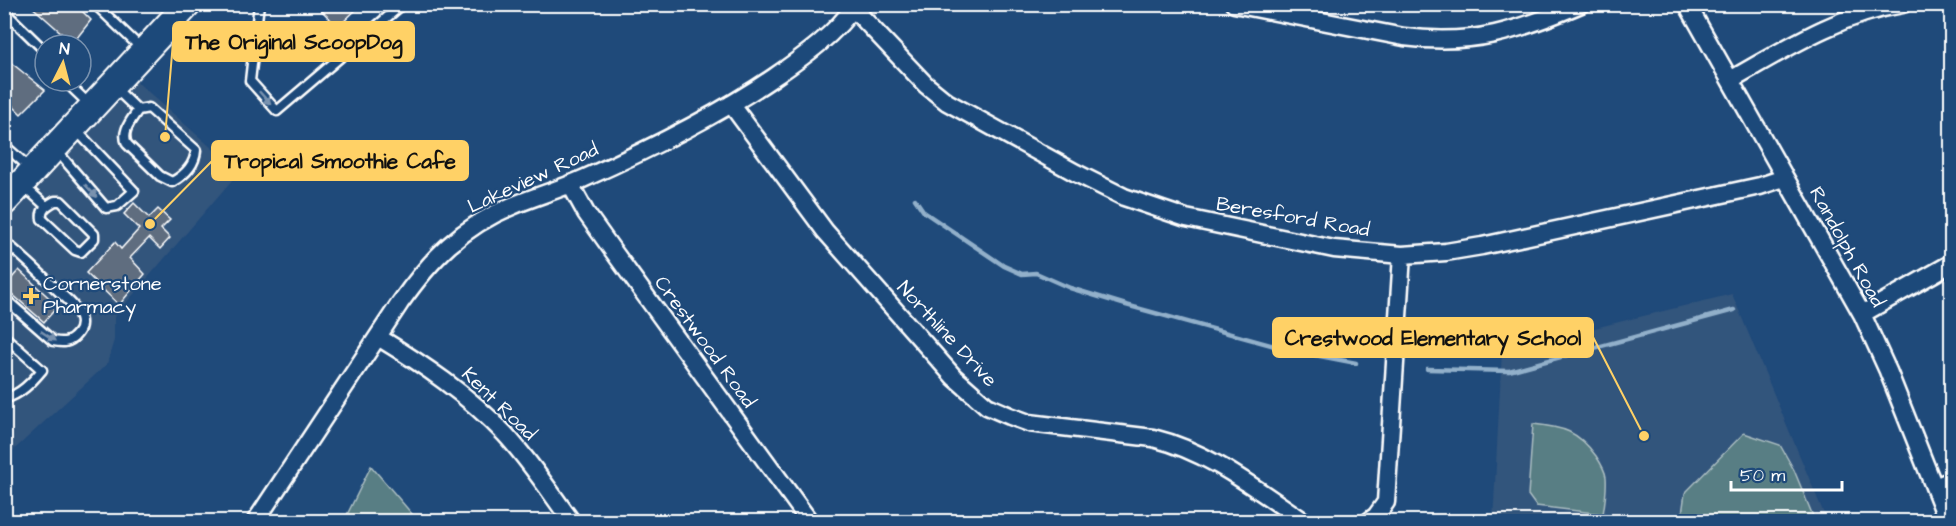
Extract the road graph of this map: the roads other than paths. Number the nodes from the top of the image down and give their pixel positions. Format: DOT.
graph roads {
  1 [pos="95,4"];
  2 [pos="188,4"];
  3 [pos="259,4"];
  4 [pos="399,4"];
  5 [pos="1234,4"];
  6 [pos="1581,4"];
  7 [pos="1687,4"];
  8 [pos="1903,4"];
  9 [pos="854,6"];
  10 [pos="4,11"];
  11 [pos="33,39"];
  12 [pos="144,51"];
  13 [pos="1730,80"];
  14 [pos="112,86"];
  15 [pos="77,93"];
  16 [pos="731,104"];
  17 [pos="93,107"];
  18 [pos="138,110"];
  19 [pos="74,128"];
  20 [pos="4,145"];
  21 [pos="54,148"];
  22 [pos="1784,178"];
  23 [pos="570,184"];
  24 [pos="20,185"];
  25 [pos="46,206"];
  26 [pos="4,241"];
  27 [pos="1402,255"];
  28 [pos="1952,263"];
  29 [pos="4,298"];
  30 [pos="1862,314"];
  31 [pos="4,336"];
  32 [pos="378,337"];
  33 [pos="4,399"];
  34 [pos="1952,480"];
  35 [pos="1935,487"];
  36 [pos="1386,502"];
  37 [pos="255,522"];
  38 [pos="572,522"];
  39 [pos="810,522"];
  40 [pos="1305,522"];
  41 [pos="1368,522"];
  42 [pos="1384,522"];
  43 [pos="1948,522"];
  1 -- 12 [label="lane"];
  2 -- 12 [label="main road"];
  3 -- 4 [label="lane, one-way"];
  5 -- 6 [label="street"];
  7 -- 13 [label="street, Randolph Road"];
  8 -- 13 [label="street"];
  9 -- 16 [label="street, Lakeview Road"];
  9 -- 27 [label="street, Beresford Road"];
  10 -- 11 [label="lane"];
  12 -- 14 [label="main road"];
  13 -- 22 [label="street, Randolph Road"];
  14 -- 17 [label="main road"];
  14 -- 18 [label="lane"];
  15 -- 17 [label="lane"];
  16 -- 23 [label="street, Lakeview Road"];
  16 -- 40 [label="street, Northline Drive"];
  17 -- 19 [label="main road"];
  18 -- 18 [label="lane"];
  19 -- 21 [label="main road"];
  21 -- 19 [label="lane, one-way"];
  20 -- 24 [label="lane"];
  21 -- 24 [label="main road"];
  22 -- 27 [label="street, Beresford Road"];
  22 -- 30 [label="street, Randolph Road"];
  23 -- 32 [label="street, Lakeview Road"];
  23 -- 39 [label="street, Crestwood Road"];
  24 -- 25 [label="lane"];
  25 -- 25 [label="lane"];
  29 -- 26 [label="lane, one-way"];
  27 -- 36 [label="street"];
  28 -- 30 [label="street"];
  30 -- 35 [label="street, Randolph Road"];
  31 -- 33 [label="lane"];
  32 -- 37 [label="street, Lakeview Road"];
  32 -- 38 [label="street, Kent Road"];
  34 -- 35 [label="street"];
  35 -- 43 [label="street, Randolph Road"];
  36 -- 41 [label="street"];
  36 -- 42 [label="street"];
}
